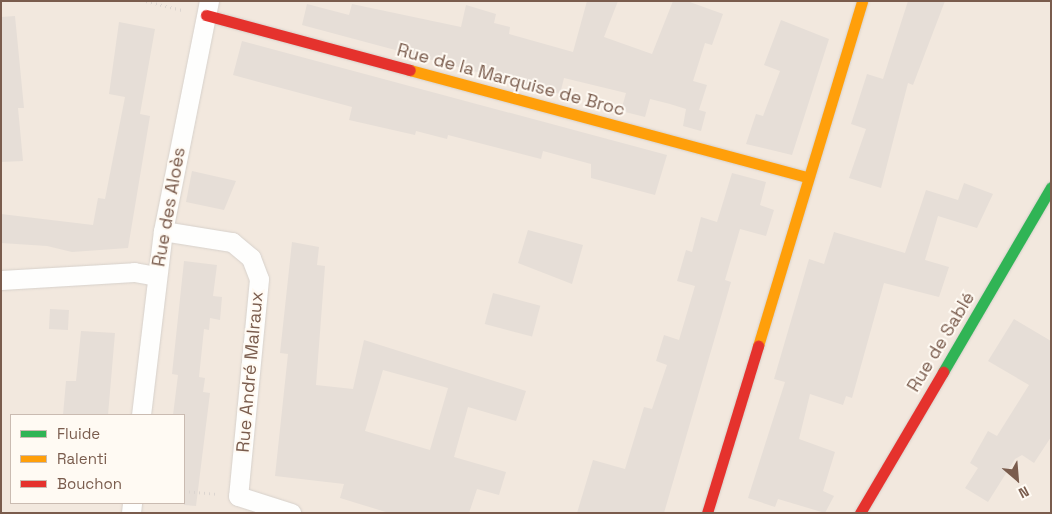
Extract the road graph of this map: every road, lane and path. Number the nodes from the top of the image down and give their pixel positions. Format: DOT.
graph roads {
  1 [pos="146,1"];
  2 [pos="862,1"];
  3 [pos="208,8"];
  4 [pos="807,177"];
  5 [pos="1051,187"];
  6 [pos="163,231"];
  7 [pos="157,276"];
  8 [pos="1,280"];
  9 [pos="141,414"];
  10 [pos="185,491"];
  11 [pos="238,496"];
  12 [pos="292,513"];
  13 [pos="707,513"];
  14 [pos="860,513"];
  1 -- 3 [label="path"];
  2 -- 4 [label="street"];
  3 -- 4 [label="street, Rue de la Marquise de Broc"];
  3 -- 6 [label="street, Rue des Aloès"];
  4 -- 13 [label="street"];
  5 -- 14 [label="street, Rue de Sablé"];
  6 -- 7 [label="street, Rue des Aloès"];
  6 -- 11 [label="street, Rue André Malraux"];
  7 -- 8 [label="street"];
  7 -- 9 [label="street, Rue des Aloès"];
  10 -- 11 [label="path"];
  11 -- 12 [label="street"];
}
